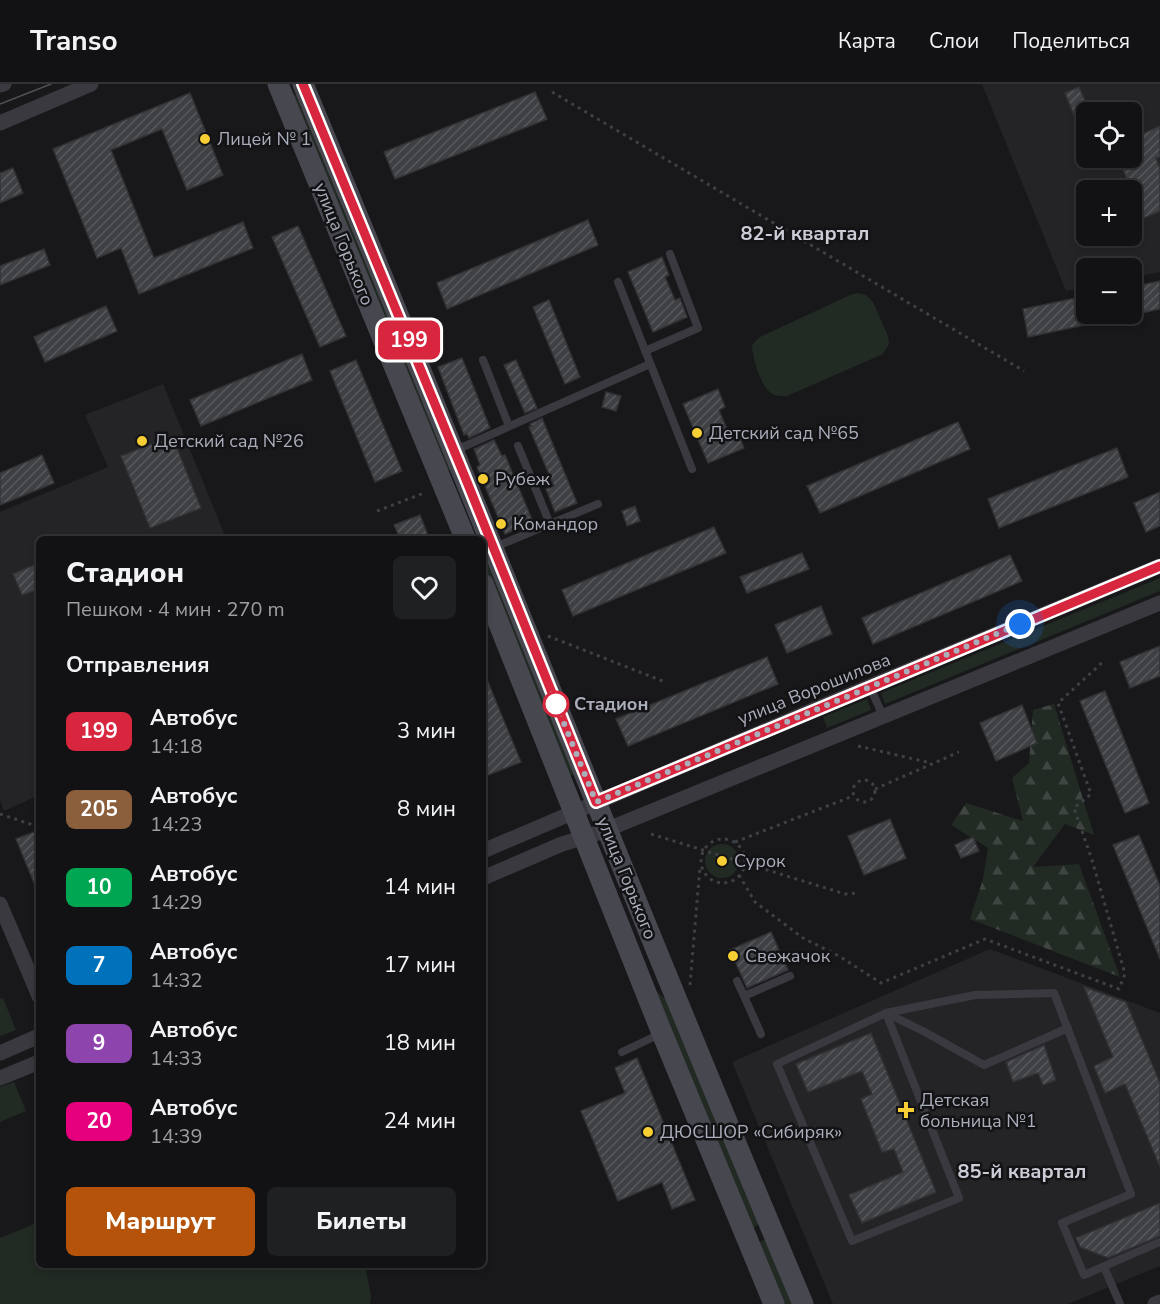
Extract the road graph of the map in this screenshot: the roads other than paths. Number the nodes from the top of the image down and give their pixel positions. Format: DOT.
graph roads {
  1 [pos="91,84"];
  2 [pos="278,84"];
  3 [pos="303,84"];
  4 [pos="0,123"];
  5 [pos="670,254"];
  6 [pos="618,282"];
  7 [pos="645,351"];
  8 [pos="483,360"];
  9 [pos="650,364"];
  10 [pos="509,426"];
  11 [pos="518,446"];
  12 [pos="454,451"];
  13 [pos="692,469"];
  14 [pos="598,504"];
  15 [pos="550,524"];
  16 [pos="464,536"];
  17 [pos="493,548"];
  18 [pos="1160,566"];
  19 [pos="486,591"];
  20 [pos="1160,603"];
  21 [pos="870,687"];
  22 [pos="883,716"];
  23 [pos="596,802"];
  24 [pos="575,811"];
  25 [pos="606,830"];
  26 [pos="585,838"];
  27 [pos="486,850"];
  28 [pos="486,877"];
  29 [pos="0,904"];
  30 [pos="790,976"];
  31 [pos="737,981"];
  32 [pos="36,989"];
  33 [pos="744,996"];
  34 [pos="886,1013"];
  35 [pos="1068,1028"];
  36 [pos="662,1033"];
  37 [pos="760,1034"];
  38 [pos="36,1037"];
  39 [pos="622,1052"];
  40 [pos="0,1053"];
  41 [pos="36,1063"];
  42 [pos="0,1078"];
  43 [pos="776,1240"];
  44 [pos="1160,1242"];
  45 [pos="751,1250"];
  46 [pos="1104,1267"];
  47 [pos="1160,1302"];
  48 [pos="774,1304"];
  49 [pos="803,1304"];
  50 [pos="1120,1304"];
  51 [pos="1155,1304"];
  1 -- 4 [label="street"];
  2 -- 16 [label="main road, улица Горького"];
  3 -- 12 [label="main road, улица Горького"];
  5 -- 7 [label="lane"];
  6 -- 7 [label="lane"];
  7 -- 9 [label="lane"];
  8 -- 10 [label="lane"];
  9 -- 10 [label="lane"];
  9 -- 13 [label="lane"];
  10 -- 12 [label="lane"];
  11 -- 15 [label="lane"];
  12 -- 17 [label="main road, улица Горького"];
  14 -- 15 [label="lane"];
  15 -- 17 [label="lane"];
  17 -- 23 [label="main road, улица Горького"];
  18 -- 21 [label="street, улица Ворошилова"];
  19 -- 24 [label="main road, улица Горького"];
  20 -- 22 [label="street"];
  21 -- 22 [label="lane"];
  21 -- 23 [label="street, улица Ворошилова"];
  22 -- 25 [label="street"];
  23 -- 24 [label="street, улица Ворошилова"];
  23 -- 25 [label="main road, улица Горького"];
  24 -- 26 [label="main road, улица Горького"];
  24 -- 27 [label="street, улица Ворошилова"];
  25 -- 26 [label="street"];
  25 -- 43 [label="main road, улица Горького"];
  26 -- 28 [label="street"];
  26 -- 36 [label="main road, улица Горького"];
  29 -- 32 [label="street"];
  30 -- 33 [label="lane"];
  31 -- 33 [label="lane"];
  33 -- 37 [label="lane"];
  34 -- 34 [label="lane"];
  34 -- 35 [label="lane"];
  34 -- 35 [label="lane"];
  35 -- 46 [label="lane"];
  36 -- 39 [label="lane"];
  36 -- 45 [label="main road, улица Горького"];
  38 -- 40 [label="street"];
  41 -- 42 [label="street"];
  43 -- 45 [label="main road"];
  43 -- 49 [label="main road, улица Горького"];
  44 -- 46 [label="lane"];
  45 -- 48 [label="main road, улица Горького"];
  46 -- 50 [label="lane"];
  47 -- 51 [label="street"];
}
